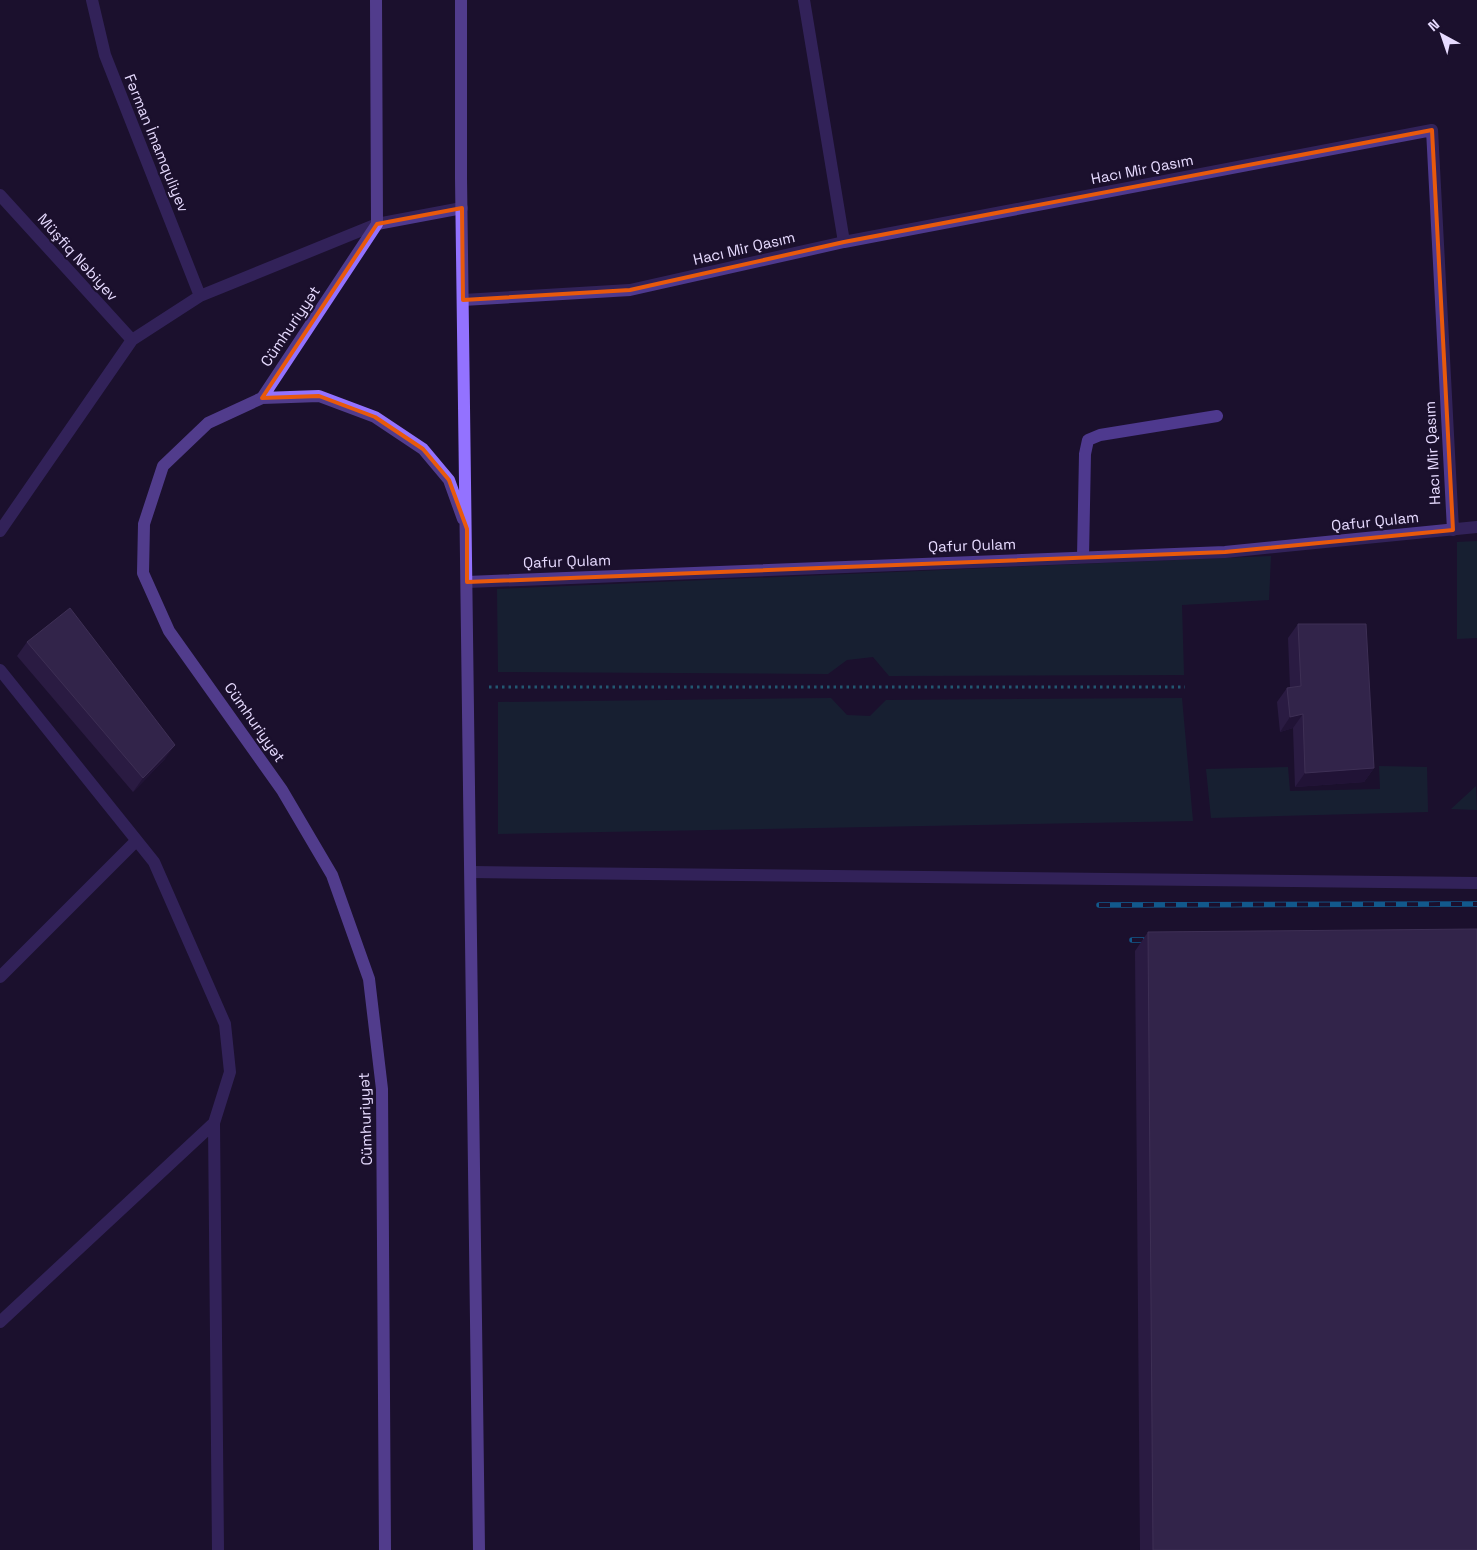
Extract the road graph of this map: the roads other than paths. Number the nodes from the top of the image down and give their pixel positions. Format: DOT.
graph roads {
  1 [pos="92,0"];
  2 [pos="376,0"];
  3 [pos="461,0"];
  4 [pos="804,0"];
  5 [pos="0,195"];
  6 [pos="462,208"];
  7 [pos="377,224"];
  8 [pos="844,242"];
  9 [pos="200,296"];
  10 [pos="463,300"];
  11 [pos="132,340"];
  12 [pos="262,398"];
  13 [pos="1217,416"];
  14 [pos="1477,527"];
  15 [pos="467,529"];
  16 [pos="1453,530"];
  17 [pos="0,531"];
  18 [pos="1083,557"];
  19 [pos="467,582"];
  20 [pos="0,670"];
  21 [pos="136,841"];
  22 [pos="471,872"];
  23 [pos="1477,883"];
  24 [pos="0,977"];
  25 [pos="214,1123"];
  26 [pos="0,1322"];
  27 [pos="218,1550"];
  28 [pos="385,1550"];
  29 [pos="479,1550"];
  1 -- 9 [label="street, Fərman İmamquliyev"];
  2 -- 7 [label="main road"];
  3 -- 6 [label="main road"];
  4 -- 8 [label="street"];
  5 -- 11 [label="street, Müşfiq Nəbiyev"];
  6 -- 7 [label="street"];
  6 -- 10 [label="main road"];
  7 -- 9 [label="street"];
  7 -- 12 [label="main road, Cümhuriyyət"];
  8 -- 10 [label="street, Hacı Mir Qasım"];
  8 -- 16 [label="street, Hacı Mir Qasım"];
  9 -- 11 [label="street"];
  10 -- 15 [label="main road"];
  11 -- 17 [label="street"];
  12 -- 15 [label="main road"];
  12 -- 28 [label="main road, Cümhuriyyət"];
  13 -- 18 [label="street"];
  14 -- 16 [label="street, Qafur Qulam"];
  15 -- 19 [label="main road"];
  16 -- 18 [label="street, Qafur Qulam"];
  18 -- 19 [label="street, Qafur Qulam"];
  19 -- 22 [label="main road"];
  20 -- 21 [label="street"];
  21 -- 24 [label="street"];
  21 -- 25 [label="street"];
  22 -- 23 [label="street"];
  22 -- 29 [label="main road"];
  25 -- 26 [label="street"];
  25 -- 27 [label="street"];
}
